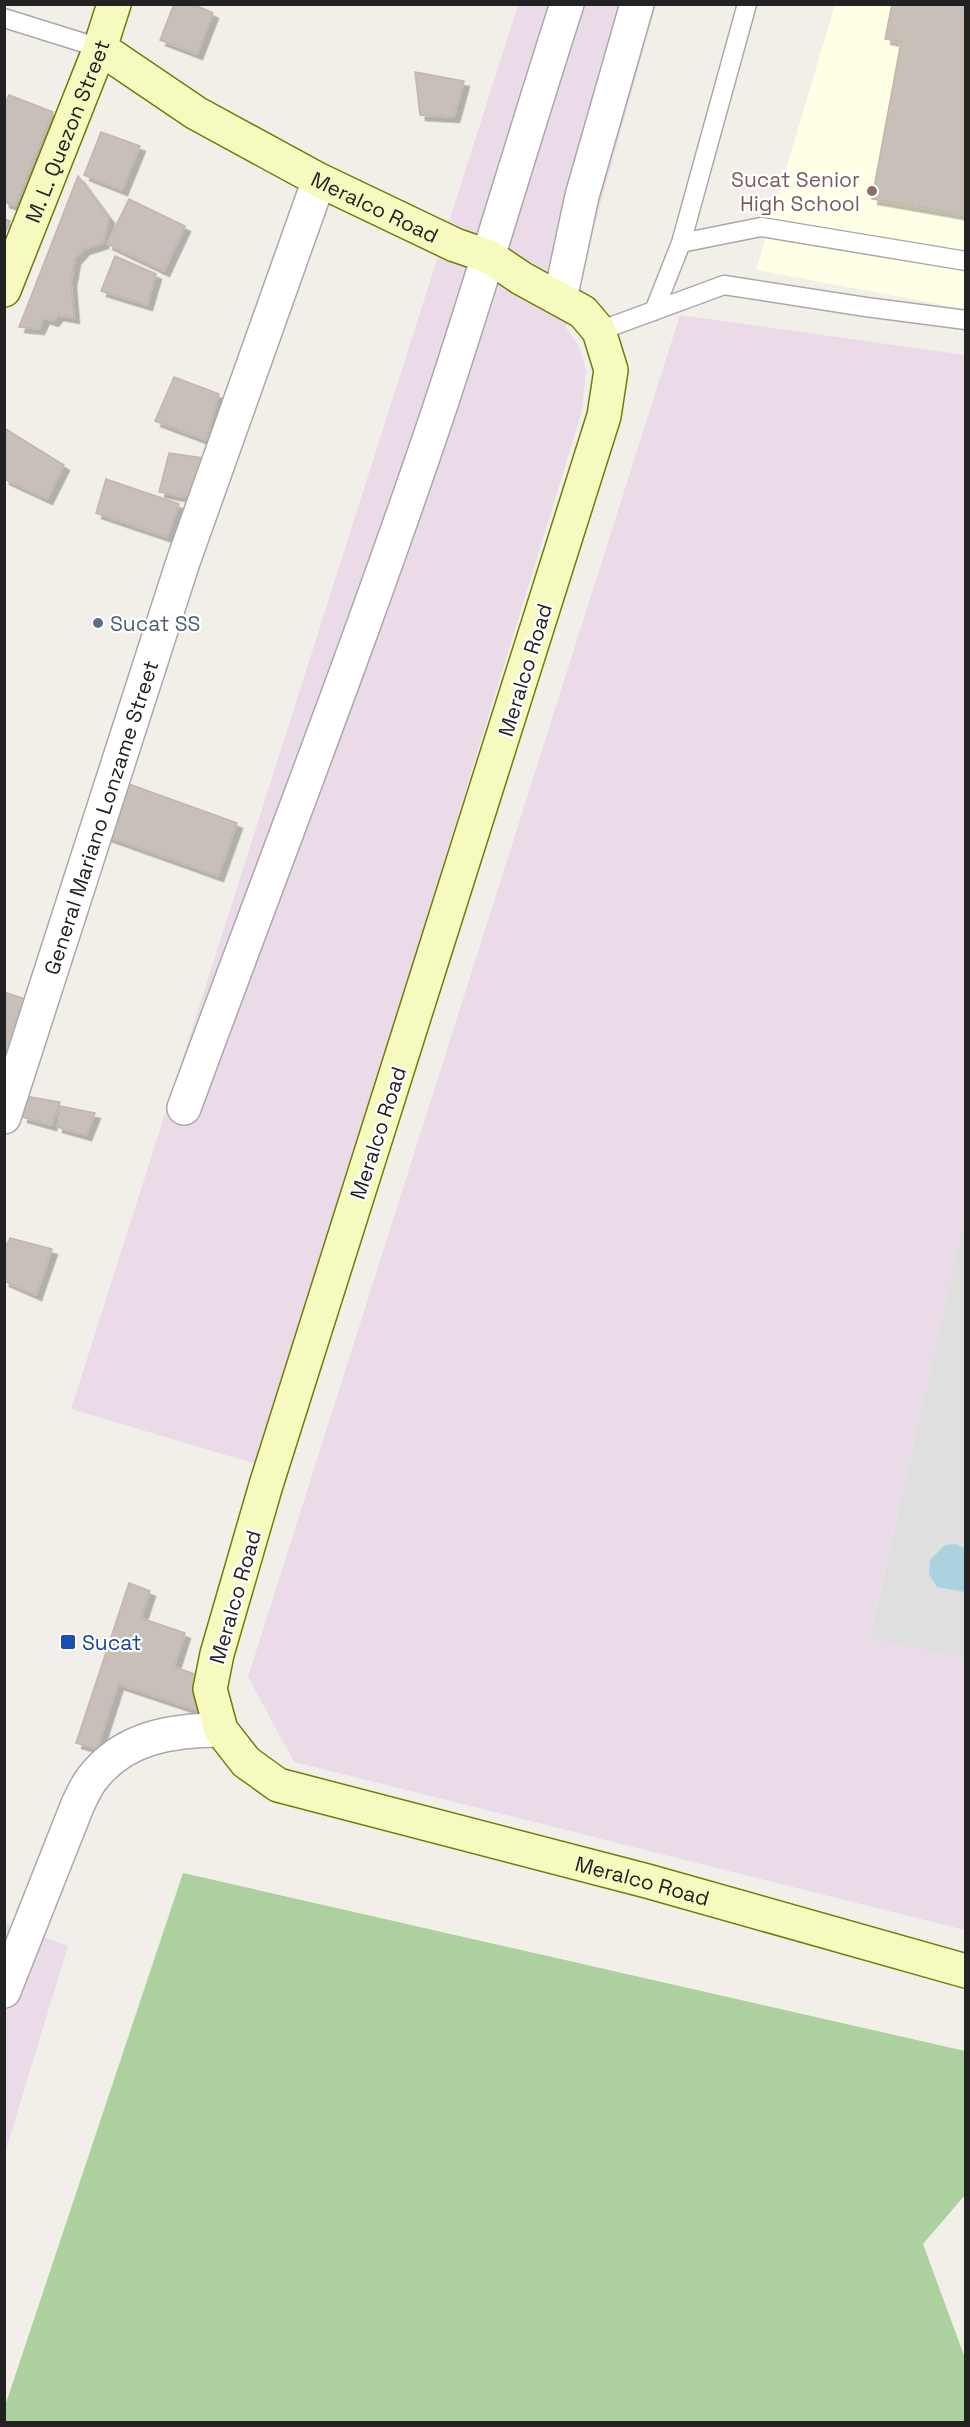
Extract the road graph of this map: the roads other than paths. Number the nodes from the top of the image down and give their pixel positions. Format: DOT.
graph roads {
  1 [pos="114,4"];
  2 [pos="567,4"];
  3 [pos="637,4"];
  4 [pos="747,4"];
  5 [pos="4,18"];
  6 [pos="100,48"];
  7 [pos="319,180"];
  8 [pos="681,243"];
  9 [pos="490,257"];
  10 [pos="966,261"];
  11 [pos="4,290"];
  12 [pos="560,299"];
  13 [pos="654,311"];
  14 [pos="966,320"];
  15 [pos="599,330"];
  16 [pos="184,1108"];
  17 [pos="4,1117"];
  18 [pos="221,1730"];
  19 [pos="966,1971"];
  20 [pos="4,1991"];
  1 -- 6 [label="main road, M. L. Quezon Street"];
  2 -- 9 [label="street"];
  3 -- 12 [label="street"];
  4 -- 8 [label="lane"];
  5 -- 6 [label="lane"];
  6 -- 7 [label="main road, Meralco Road"];
  6 -- 11 [label="main road, M. L. Quezon Street"];
  7 -- 9 [label="main road, Meralco Road"];
  7 -- 17 [label="street, General Mariano Lonzame Street"];
  8 -- 10 [label="lane"];
  8 -- 13 [label="lane"];
  9 -- 12 [label="main road, Meralco Road"];
  9 -- 16 [label="street"];
  12 -- 15 [label="main road, Meralco Road"];
  13 -- 14 [label="lane"];
  13 -- 15 [label="lane"];
  15 -- 18 [label="main road, Meralco Road"];
  18 -- 19 [label="main road, Meralco Road"];
  18 -- 20 [label="street"];
}
